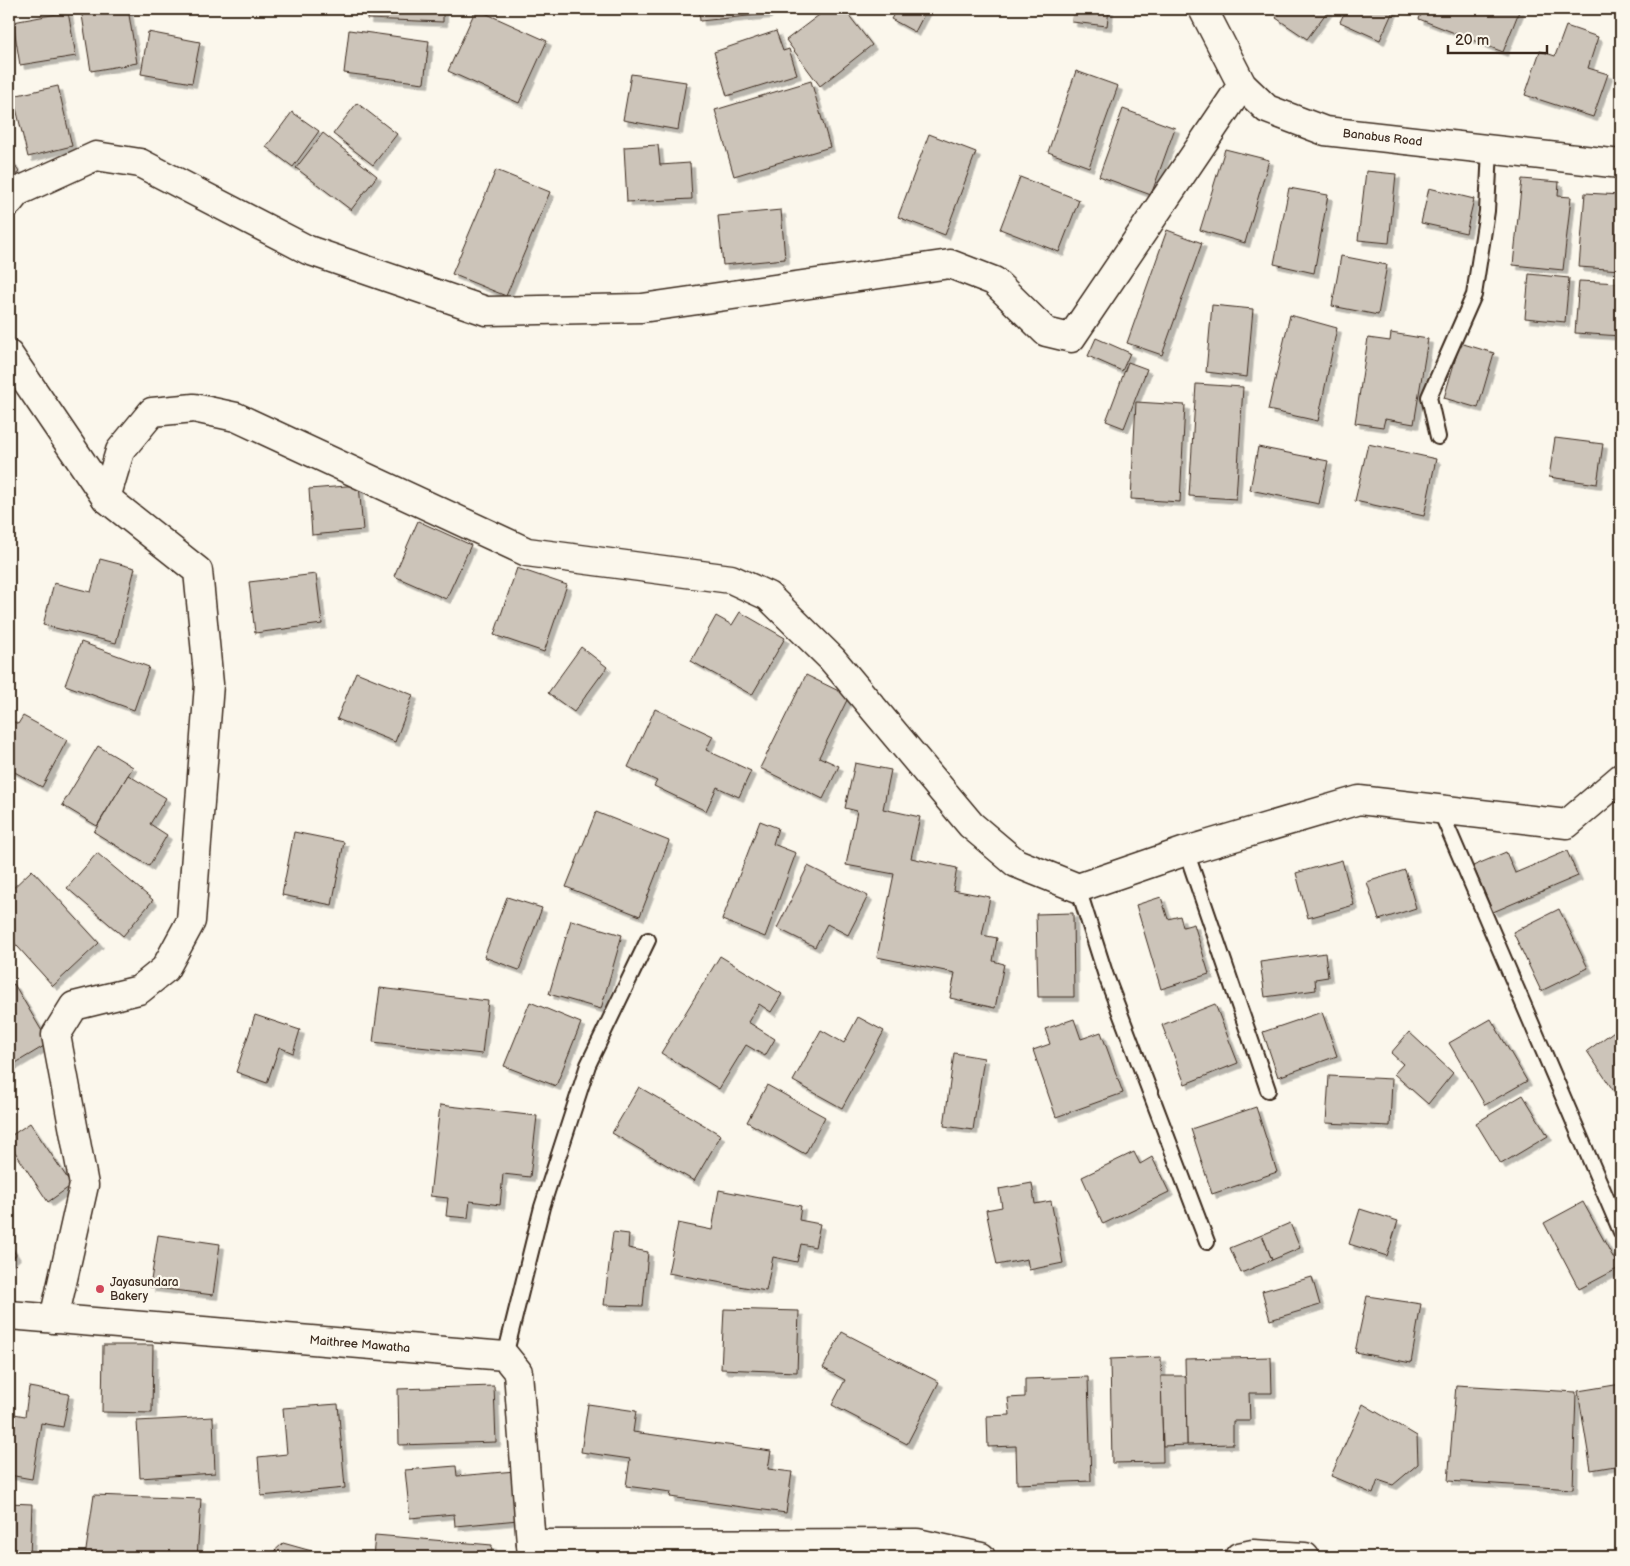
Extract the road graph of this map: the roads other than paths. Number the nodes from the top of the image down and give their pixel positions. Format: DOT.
graph roads {
  1 [pos="1203,9"];
  2 [pos="1242,85"];
  3 [pos="1490,148"];
  4 [pos="1621,164"];
  5 [pos="9,202"];
  6 [pos="9,355"];
  7 [pos="1438,437"];
  8 [pos="106,498"];
  9 [pos="1621,778"];
  10 [pos="1440,810"];
  11 [pos="1186,851"];
  12 [pos="1078,888"];
  13 [pos="648,940"];
  14 [pos="1268,1090"];
  15 [pos="1621,1232"];
  16 [pos="1207,1242"];
  17 [pos="9,1315"];
  18 [pos="54,1319"];
  19 [pos="505,1356"];
  20 [pos="633,1543"];
  21 [pos="531,1550"];
  22 [pos="676,1557"];
  23 [pos="982,1557"];
  24 [pos="1239,1557"];
  25 [pos="1305,1557"];
  1 -- 2 [label="street, Banabus Road"];
  2 -- 3 [label="street, Banabus Road"];
  2 -- 5 [label="street"];
  3 -- 4 [label="street, Banabus Road"];
  3 -- 7 [label="lane"];
  6 -- 8 [label="street"];
  8 -- 12 [label="street"];
  8 -- 18 [label="street"];
  9 -- 10 [label="street"];
  10 -- 11 [label="street"];
  10 -- 15 [label="lane"];
  11 -- 12 [label="street"];
  11 -- 14 [label="lane"];
  12 -- 16 [label="lane"];
  13 -- 19 [label="lane"];
  17 -- 18 [label="street, Maithree Mawatha"];
  18 -- 19 [label="street, Maithree Mawatha"];
  19 -- 21 [label="street"];
  20 -- 21 [label="street"];
  20 -- 22 [label="lane"];
  20 -- 23 [label="street"];
  24 -- 25 [label="street"];
}
